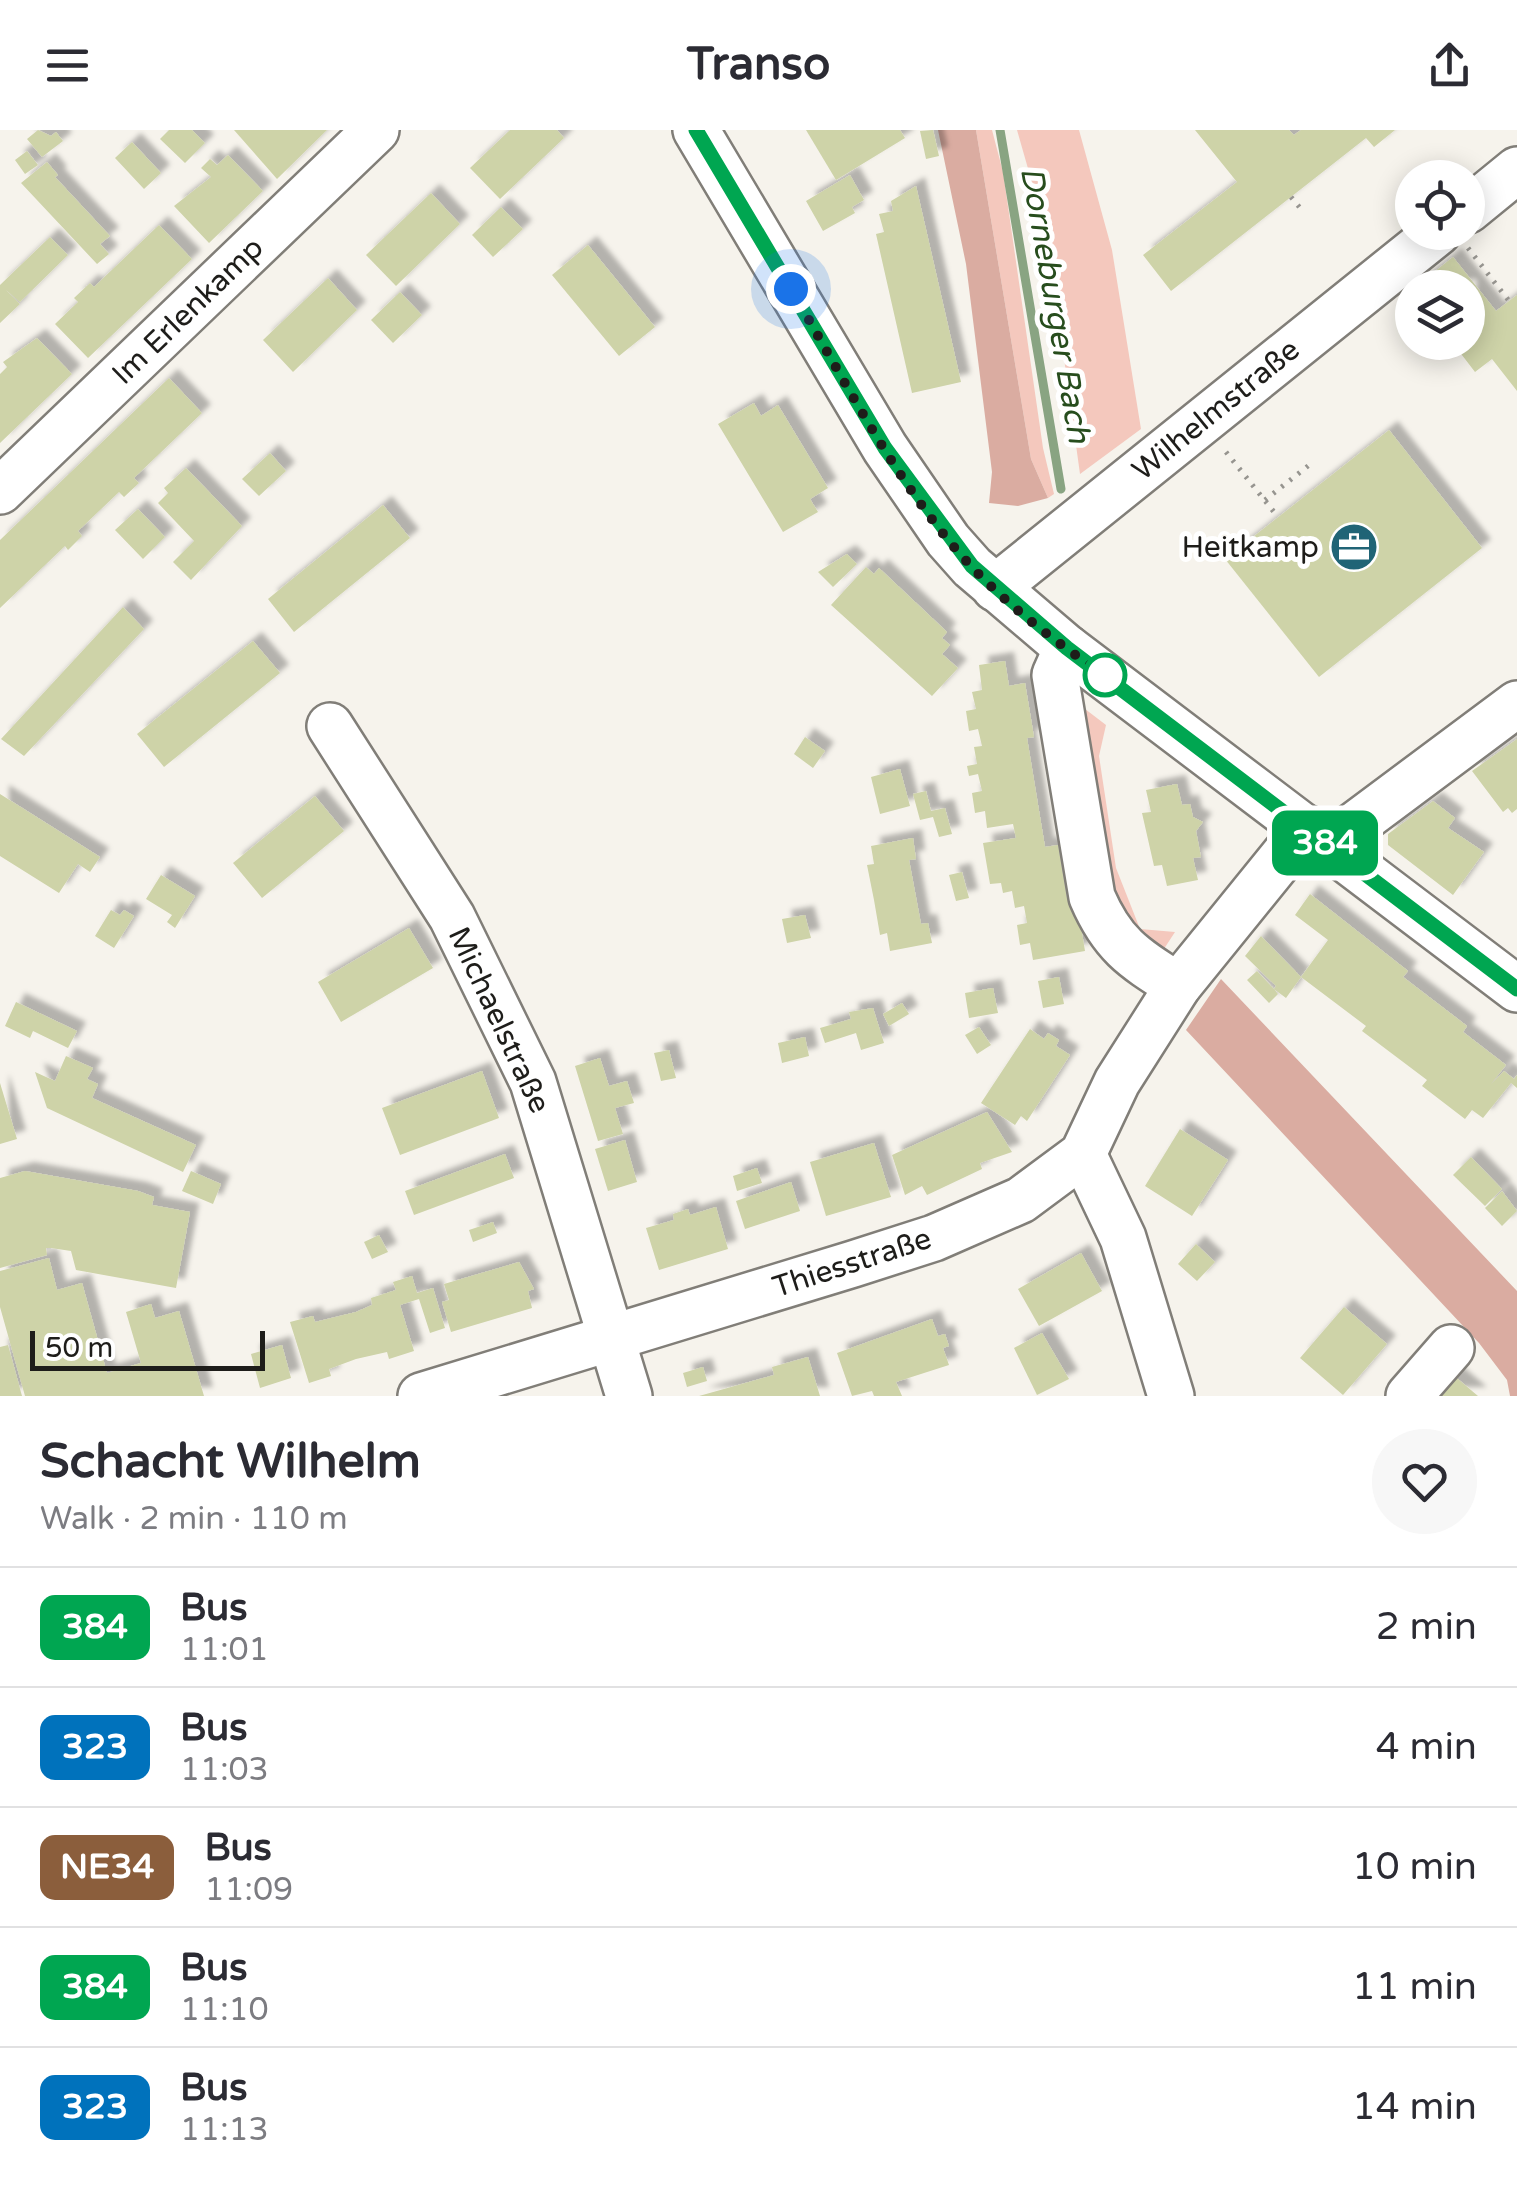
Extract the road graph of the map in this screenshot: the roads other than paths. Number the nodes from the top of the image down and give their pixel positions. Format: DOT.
graph roads {
  1 [pos="376,130"];
  2 [pos="696,130"];
  3 [pos="1517,170"];
  4 [pos="1485,202"];
  5 [pos="1430,250"];
  6 [pos="0,491"];
  7 [pos="994,588"];
  8 [pos="1067,648"];
  9 [pos="1517,704"];
  10 [pos="330,726"];
  11 [pos="1317,836"];
  12 [pos="1178,986"];
  13 [pos="1517,989"];
  14 [pos="1083,1154"];
  15 [pos="611,1337"];
  16 [pos="1450,1348"];
  17 [pos="421,1396"];
  18 [pos="628,1396"];
  19 [pos="1171,1396"];
  20 [pos="1409,1396"];
  1 -- 6 [label="street, Im Erlenkamp"];
  2 -- 7 [label="street"];
  3 -- 4 [label="street, Wilhelmstraße"];
  5 -- 7 [label="street, Wilhelmstraße"];
  7 -- 8 [label="street"];
  8 -- 11 [label="street"];
  8 -- 12 [label="street"];
  9 -- 11 [label="street, Thiesstraße"];
  10 -- 15 [label="street, Michaelstraße"];
  11 -- 12 [label="street, Thiesstraße"];
  11 -- 13 [label="street"];
  12 -- 14 [label="street, Thiesstraße"];
  14 -- 15 [label="street, Thiesstraße"];
  14 -- 19 [label="street"];
  15 -- 17 [label="street, Thiesstraße"];
  15 -- 18 [label="street, Michaelstraße"];
  16 -- 20 [label="street"];
}
